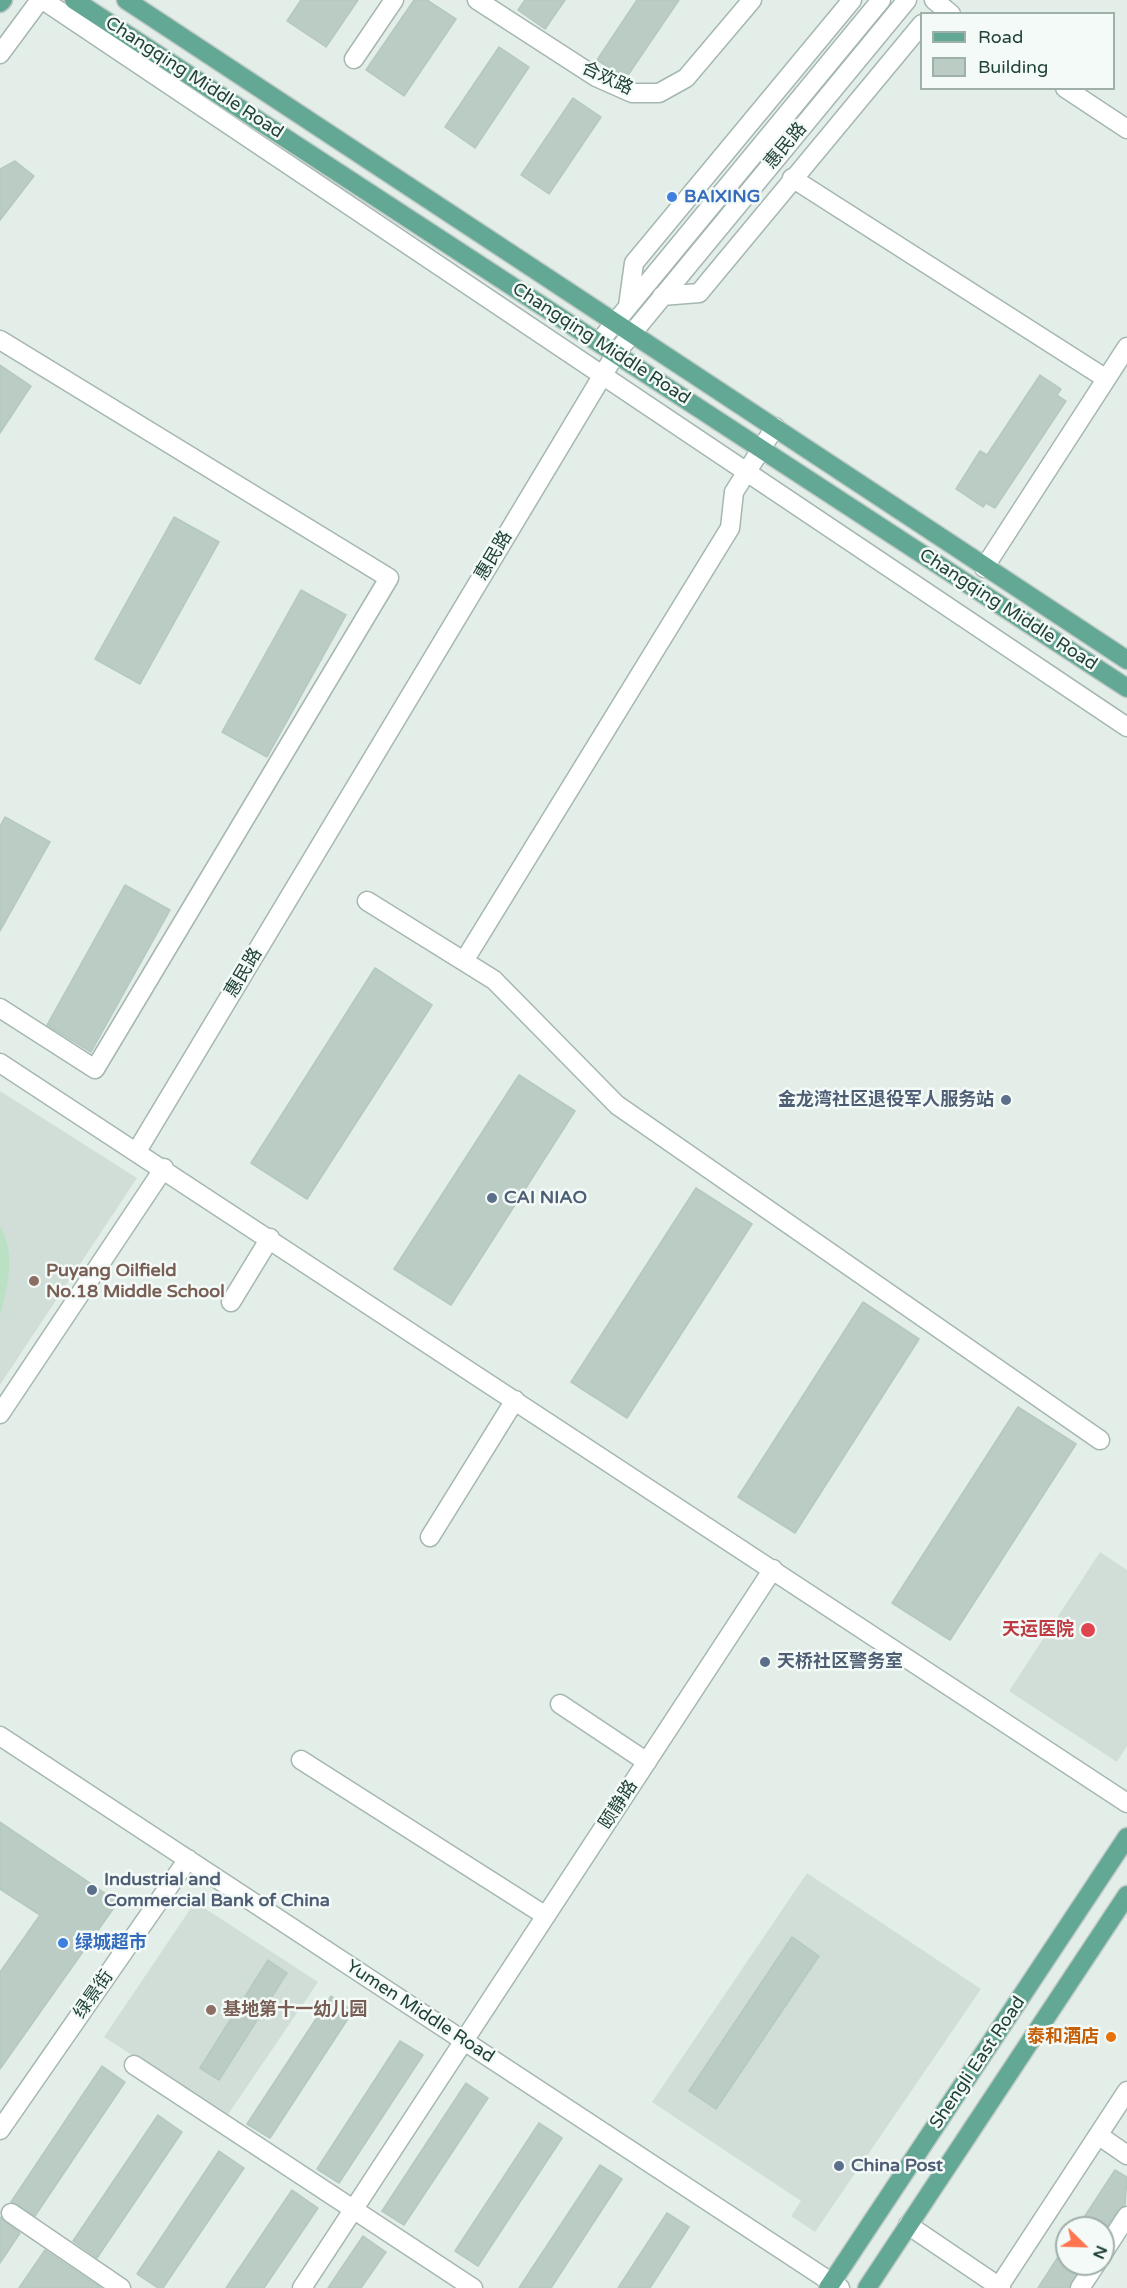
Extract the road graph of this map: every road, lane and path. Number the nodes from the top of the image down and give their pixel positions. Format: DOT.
graph roads {
  1 [pos="42,0"];
  2 [pos="74,0"];
  3 [pos="126,0"];
  4 [pos="394,0"];
  5 [pos="477,0"];
  6 [pos="752,0"];
  7 [pos="852,0"];
  8 [pos="880,0"];
  9 [pos="907,0"];
  10 [pos="920,25"];
  11 [pos="0,54"];
  12 [pos="354,59"];
  13 [pos="1068,90"];
  14 [pos="1127,129"];
  15 [pos="792,178"];
  16 [pos="662,296"];
  17 [pos="627,307"];
  18 [pos="616,322"];
  19 [pos="633,333"];
  20 [pos="0,340"];
  21 [pos="599,342"];
  22 [pos="1127,347"];
  23 [pos="616,353"];
  24 [pos="602,376"];
  25 [pos="1105,378"];
  26 [pos="775,428"];
  27 [pos="761,449"];
  28 [pos="746,472"];
  29 [pos="984,568"];
  30 [pos="1127,660"];
  31 [pos="1127,688"];
  32 [pos="1127,727"];
  33 [pos="367,901"];
  34 [pos="464,961"];
  35 [pos="0,1008"];
  36 [pos="0,1063"];
  37 [pos="137,1151"];
  38 [pos="164,1168"];
  39 [pos="270,1238"];
  40 [pos="231,1302"];
  41 [pos="515,1400"];
  42 [pos="0,1414"];
  43 [pos="1100,1440"];
  44 [pos="430,1537"];
  45 [pos="773,1569"];
  46 [pos="560,1704"];
  47 [pos="0,1736"];
  48 [pos="301,1760"];
  49 [pos="647,1762"];
  50 [pos="1127,1803"];
  51 [pos="1127,1837"];
  52 [pos="188,1859"];
  53 [pos="1127,1895"];
  54 [pos="546,1916"];
  55 [pos="464,2041"];
  56 [pos="134,2065"];
  57 [pos="1127,2091"];
  58 [pos="0,2130"];
  59 [pos="1098,2135"];
  60 [pos="1127,2155"];
  61 [pos="354,2208"];
  62 [pos="11,2212"];
  63 [pos="1127,2216"];
  64 [pos="908,2225"];
  65 [pos="1115,2234"];
  66 [pos="833,2286"];
  67 [pos="999,2287"];
  68 [pos="121,2288"];
  69 [pos="302,2288"];
  70 [pos="473,2288"];
  71 [pos="867,2288"];
  1 -- 11 [label="street"];
  1 -- 24 [label="street"];
  2 -- 21 [label="main road, Changqing Middle Road"];
  3 -- 18 [label="main road, Changqing Middle Road"];
  4 -- 12 [label="street"];
  5 -- 6 [label="street, 合欢路"];
  7 -- 17 [label="street"];
  8 -- 17 [label="street, 惠民路"];
  9 -- 16 [label="street, 惠民路"];
  10 -- 15 [label="street"];
  13 -- 14 [label="street"];
  15 -- 16 [label="street"];
  15 -- 25 [label="street"];
  16 -- 19 [label="street, 惠民路"];
  17 -- 18 [label="street, 惠民路"];
  18 -- 19 [label="main road, Changqing Middle Road"];
  18 -- 21 [label="street, 惠民路"];
  19 -- 23 [label="street, 惠民路"];
  19 -- 26 [label="main road, Changqing Middle Road"];
  20 -- 35 [label="street"];
  21 -- 23 [label="main road, Changqing Middle Road"];
  22 -- 25 [label="street"];
  23 -- 24 [label="street, 惠民路"];
  23 -- 27 [label="main road, Changqing Middle Road"];
  24 -- 28 [label="street"];
  24 -- 37 [label="street, 惠民路"];
  25 -- 29 [label="street"];
  26 -- 27 [label="street"];
  26 -- 29 [label="main road, Changqing Middle Road"];
  27 -- 28 [label="street"];
  27 -- 31 [label="main road, Changqing Middle Road"];
  28 -- 32 [label="street"];
  28 -- 34 [label="street"];
  29 -- 30 [label="main road, Changqing Middle Road"];
  33 -- 34 [label="street"];
  34 -- 43 [label="street"];
  36 -- 37 [label="street"];
  37 -- 38 [label="street"];
  38 -- 39 [label="street"];
  38 -- 42 [label="street"];
  39 -- 40 [label="street"];
  39 -- 41 [label="street"];
  41 -- 44 [label="street"];
  41 -- 45 [label="street"];
  45 -- 49 [label="street, 颐静路"];
  45 -- 50 [label="street"];
  46 -- 49 [label="street"];
  47 -- 52 [label="street, Yumen Middle Road"];
  48 -- 54 [label="street"];
  49 -- 54 [label="street, 颐静路"];
  51 -- 66 [label="main road, Shengli East Road"];
  52 -- 55 [label="street, Yumen Middle Road"];
  52 -- 58 [label="street, 绿景街"];
  53 -- 64 [label="main road, Shengli East Road"];
  54 -- 55 [label="street, 颐静路"];
  55 -- 61 [label="street, 颐静路"];
  55 -- 66 [label="street, Yumen Middle Road"];
  56 -- 61 [label="street"];
  57 -- 59 [label="street"];
  59 -- 60 [label="street"];
  59 -- 67 [label="street"];
  61 -- 69 [label="street, 颐静路"];
  61 -- 70 [label="street"];
  62 -- 68 [label="street"];
  63 -- 65 [label="street"];
  64 -- 67 [label="street"];
  64 -- 71 [label="main road, Shengli East Road"];
}
